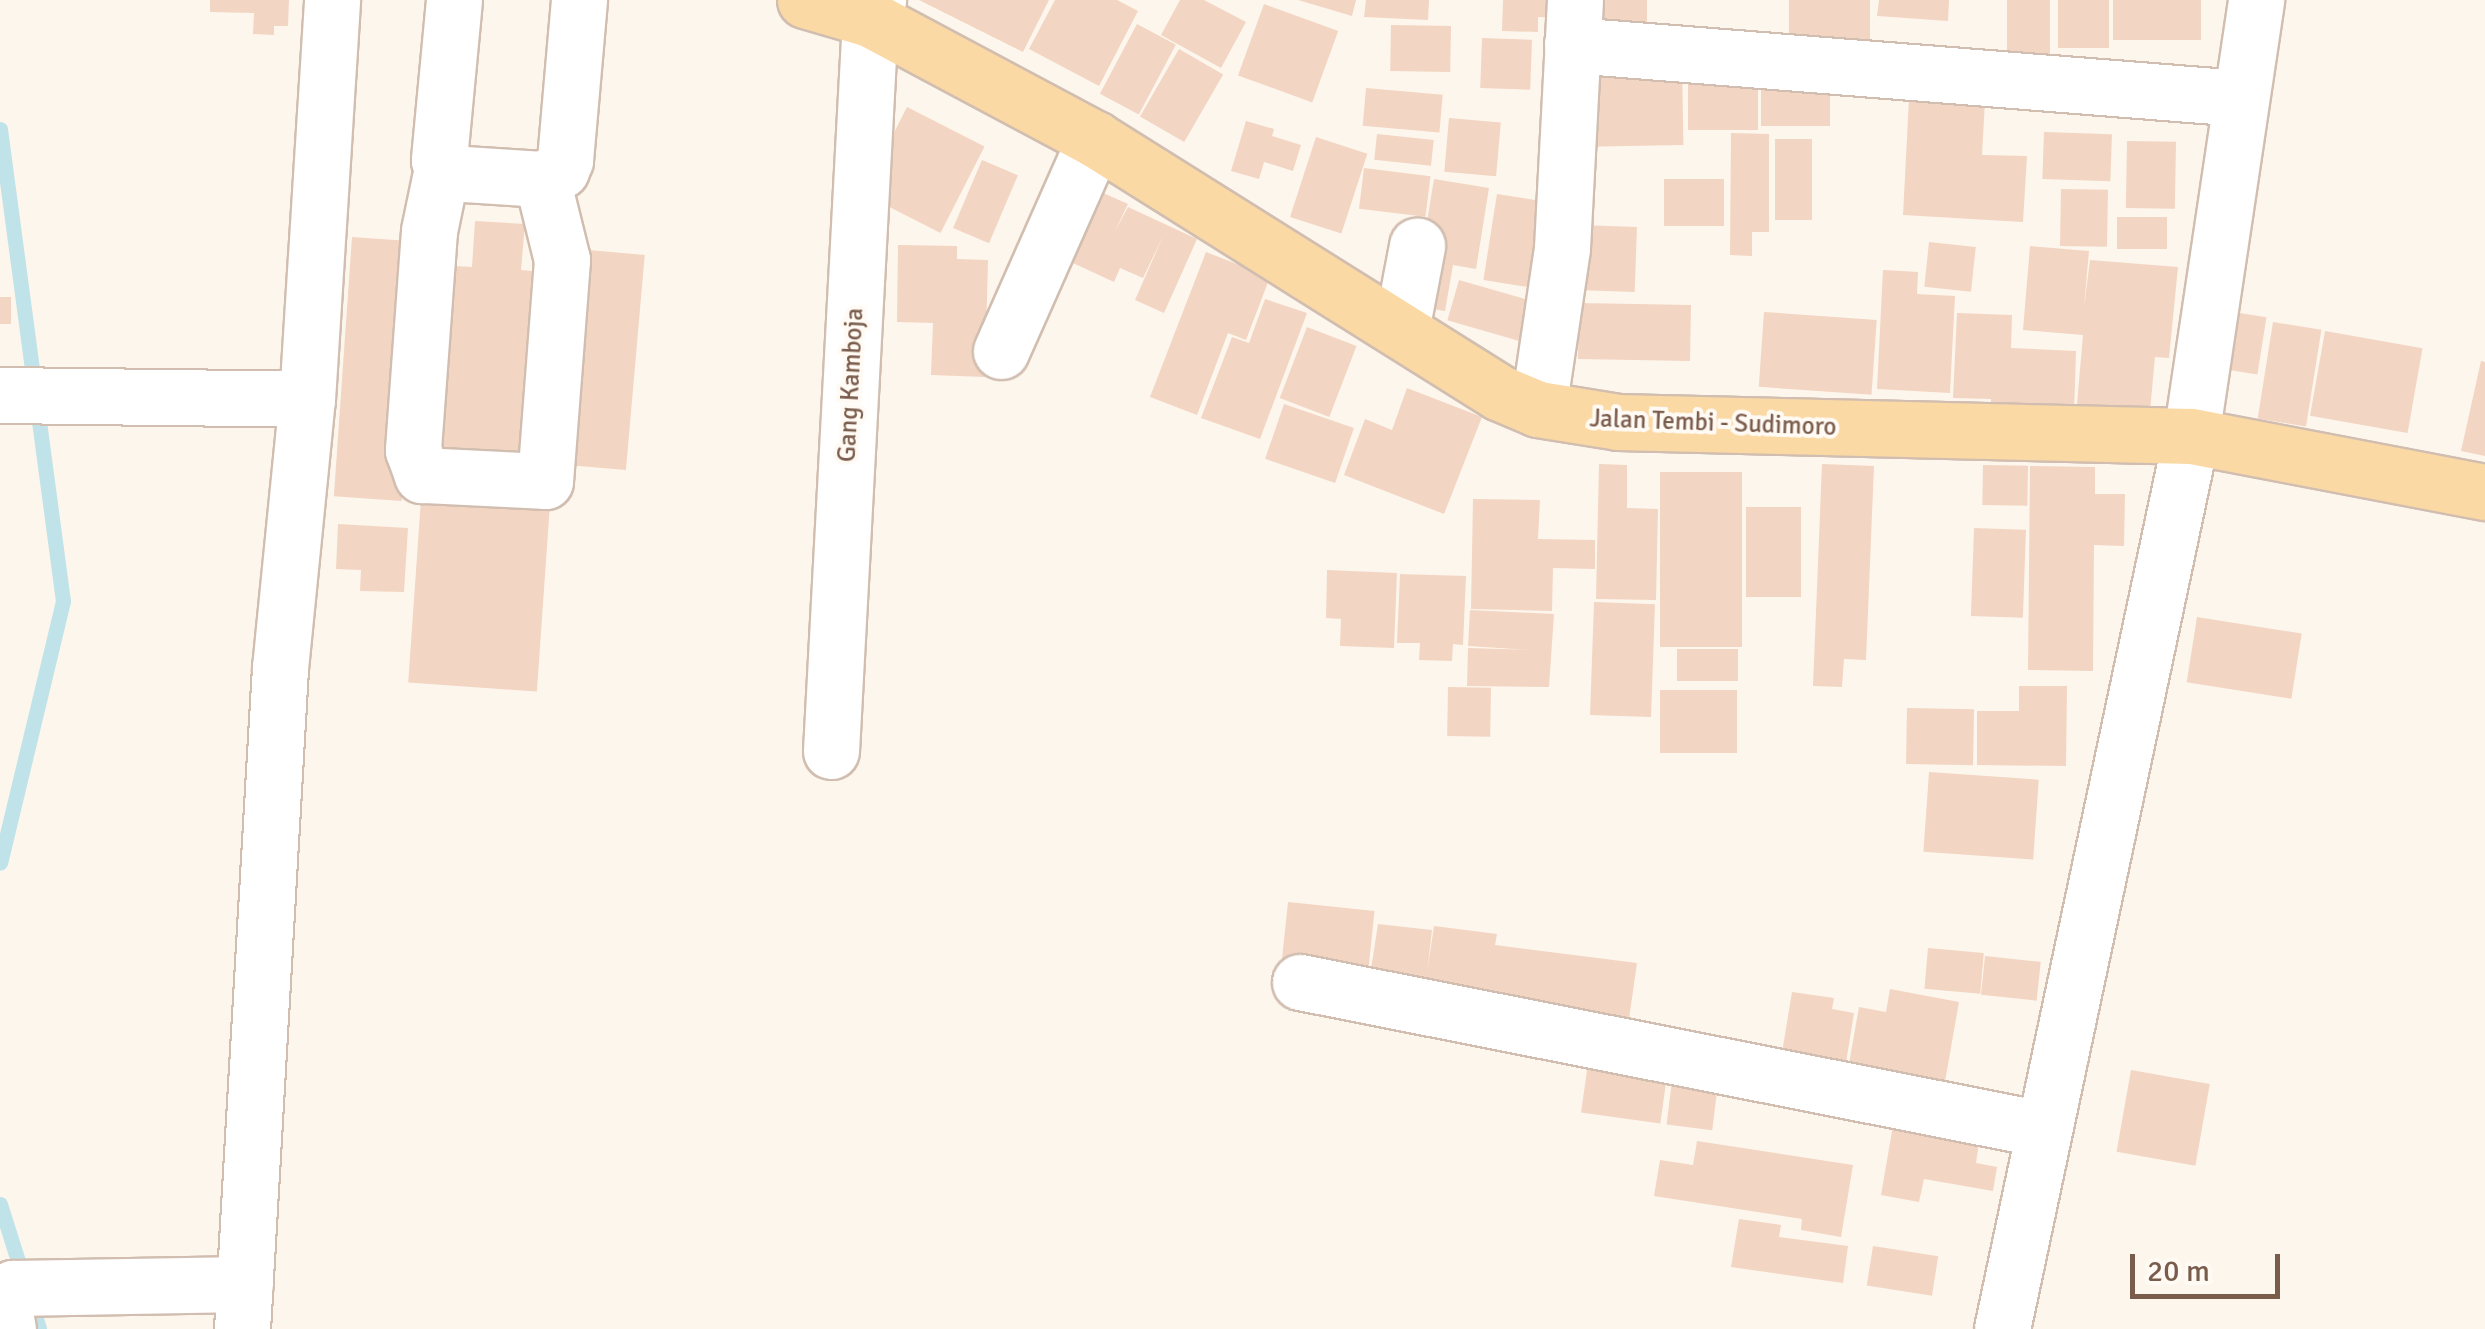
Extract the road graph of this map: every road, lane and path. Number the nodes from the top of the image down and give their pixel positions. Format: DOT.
graph roads {
  1 [pos="332,0"];
  2 [pos="454,0"];
  3 [pos="579,0"];
  4 [pos="805,0"];
  5 [pos="2256,0"];
  6 [pos="874,10"];
  7 [pos="1574,23"];
  8 [pos="2240,98"];
  9 [pos="1095,139"];
  10 [pos="442,168"];
  11 [pos="542,178"];
  12 [pos="1417,246"];
  13 [pos="1401,330"];
  14 [pos="1002,352"];
  15 [pos="0,395"];
  16 [pos="307,400"];
  17 [pos="1538,409"];
  18 [pos="2191,436"];
  19 [pos="2485,492"];
  20 [pos="831,751"];
  21 [pos="1300,982"];
  22 [pos="2042,1129"];
  23 [pos="24,1301"];
  24 [pos="243,1306"];
  25 [pos="2002,1329"];
  1 -- 16 [label="street"];
  2 -- 10 [label="street"];
  3 -- 11 [label="street"];
  4 -- 6 [label="main road, Jalan Tembi - Sudimoro"];
  5 -- 8 [label="street"];
  6 -- 9 [label="main road, Jalan Tembi - Sudimoro"];
  6 -- 20 [label="street, Gang Kamboja"];
  7 -- 8 [label="street"];
  7 -- 17 [label="street"];
  8 -- 18 [label="street"];
  9 -- 13 [label="main road, Jalan Tembi - Sudimoro"];
  9 -- 14 [label="street"];
  10 -- 11 [label="street"];
  10 -- 11 [label="street"];
  12 -- 13 [label="street"];
  13 -- 17 [label="main road, Jalan Tembi - Sudimoro"];
  15 -- 16 [label="street"];
  16 -- 24 [label="street"];
  17 -- 18 [label="main road, Jalan Tembi - Sudimoro"];
  18 -- 19 [label="main road, Jalan Tembi - Sudimoro"];
  18 -- 22 [label="street"];
  21 -- 22 [label="street"];
  22 -- 25 [label="street"];
  23 -- 24 [label="street"];
}
